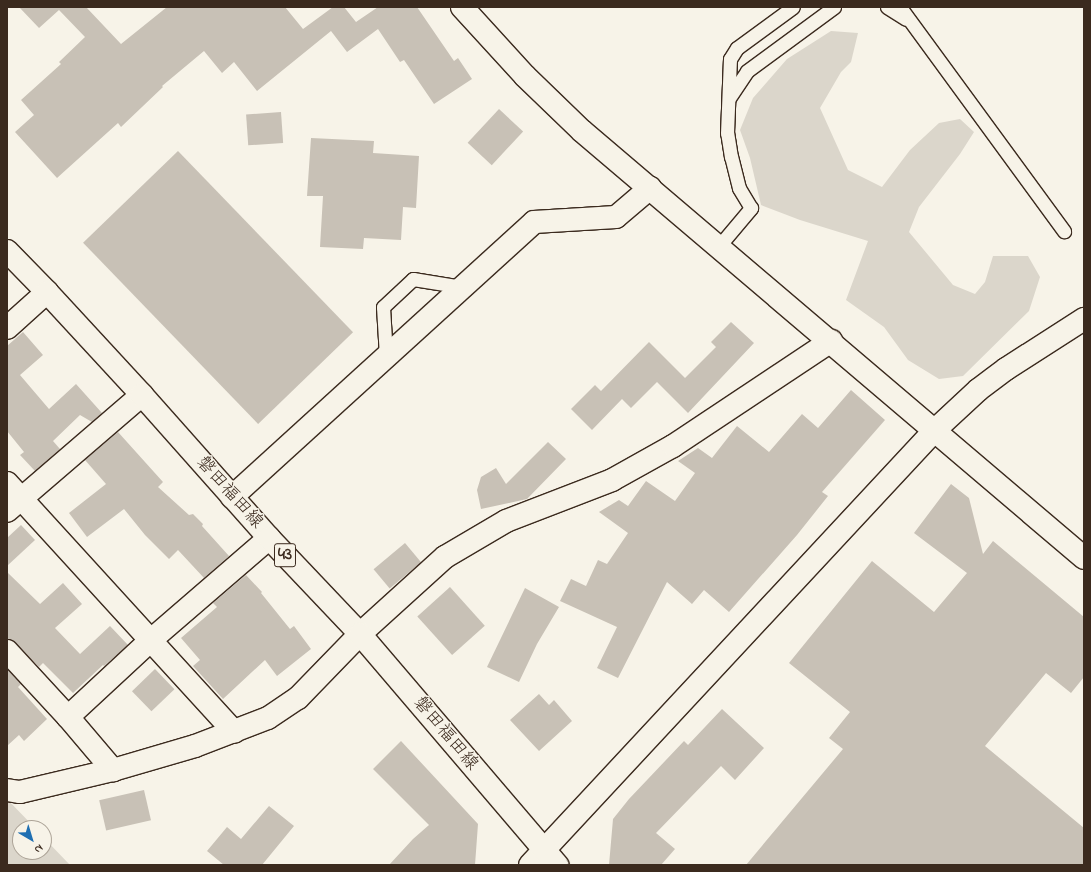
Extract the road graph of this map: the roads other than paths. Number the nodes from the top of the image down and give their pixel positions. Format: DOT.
graph roads {
  1 [pos="462,7"];
  2 [pos="793,7"];
  3 [pos="834,7"];
  4 [pos="887,7"];
  5 [pos="900,7"];
  6 [pos="911,23"];
  7 [pos="728,99"];
  8 [pos="650,188"];
  9 [pos="1064,231"];
  10 [pos="719,246"];
  11 [pos="7,251"];
  12 [pos="463,287"];
  13 [pos="47,292"];
  14 [pos="1084,319"];
  15 [pos="7,328"];
  16 [pos="831,341"];
  17 [pos="386,356"];
  18 [pos="142,395"];
  19 [pos="935,430"];
  20 [pos="12,497"];
  21 [pos="232,497"];
  22 [pos="269,538"];
  23 [pos="1084,558"];
  24 [pos="360,634"];
  25 [pos="151,640"];
  26 [pos="7,651"];
  27 [pos="68,717"];
  28 [pos="234,732"];
  29 [pos="113,770"];
  30 [pos="7,790"];
  31 [pos="544,860"];
  1 -- 8 [label="street"];
  2 -- 7 [label="lane"];
  3 -- 7 [label="lane"];
  4 -- 6 [label="lane"];
  5 -- 6 [label="lane"];
  6 -- 9 [label="lane"];
  7 -- 10 [label="lane"];
  8 -- 10 [label="street"];
  8 -- 12 [label="street"];
  10 -- 16 [label="street"];
  11 -- 13 [label="street, 磐田福田線 / 43"];
  12 -- 17 [label="street"];
  12 -- 17 [label="lane"];
  13 -- 15 [label="street"];
  13 -- 18 [label="street, 磐田福田線 / 43"];
  14 -- 19 [label="street"];
  16 -- 19 [label="street"];
  16 -- 24 [label="street"];
  17 -- 21 [label="street"];
  18 -- 20 [label="street"];
  18 -- 21 [label="street, 磐田福田線 / 43"];
  19 -- 23 [label="street"];
  19 -- 31 [label="street"];
  20 -- 25 [label="street"];
  21 -- 22 [label="street, 磐田福田線 / 43"];
  22 -- 24 [label="street, 磐田福田線 / 43"];
  22 -- 25 [label="street"];
  24 -- 28 [label="street"];
  24 -- 31 [label="street, 磐田福田線 / 43"];
  25 -- 27 [label="street"];
  25 -- 28 [label="street"];
  26 -- 27 [label="street"];
  27 -- 29 [label="street"];
  28 -- 29 [label="street"];
  29 -- 30 [label="street"];
}
